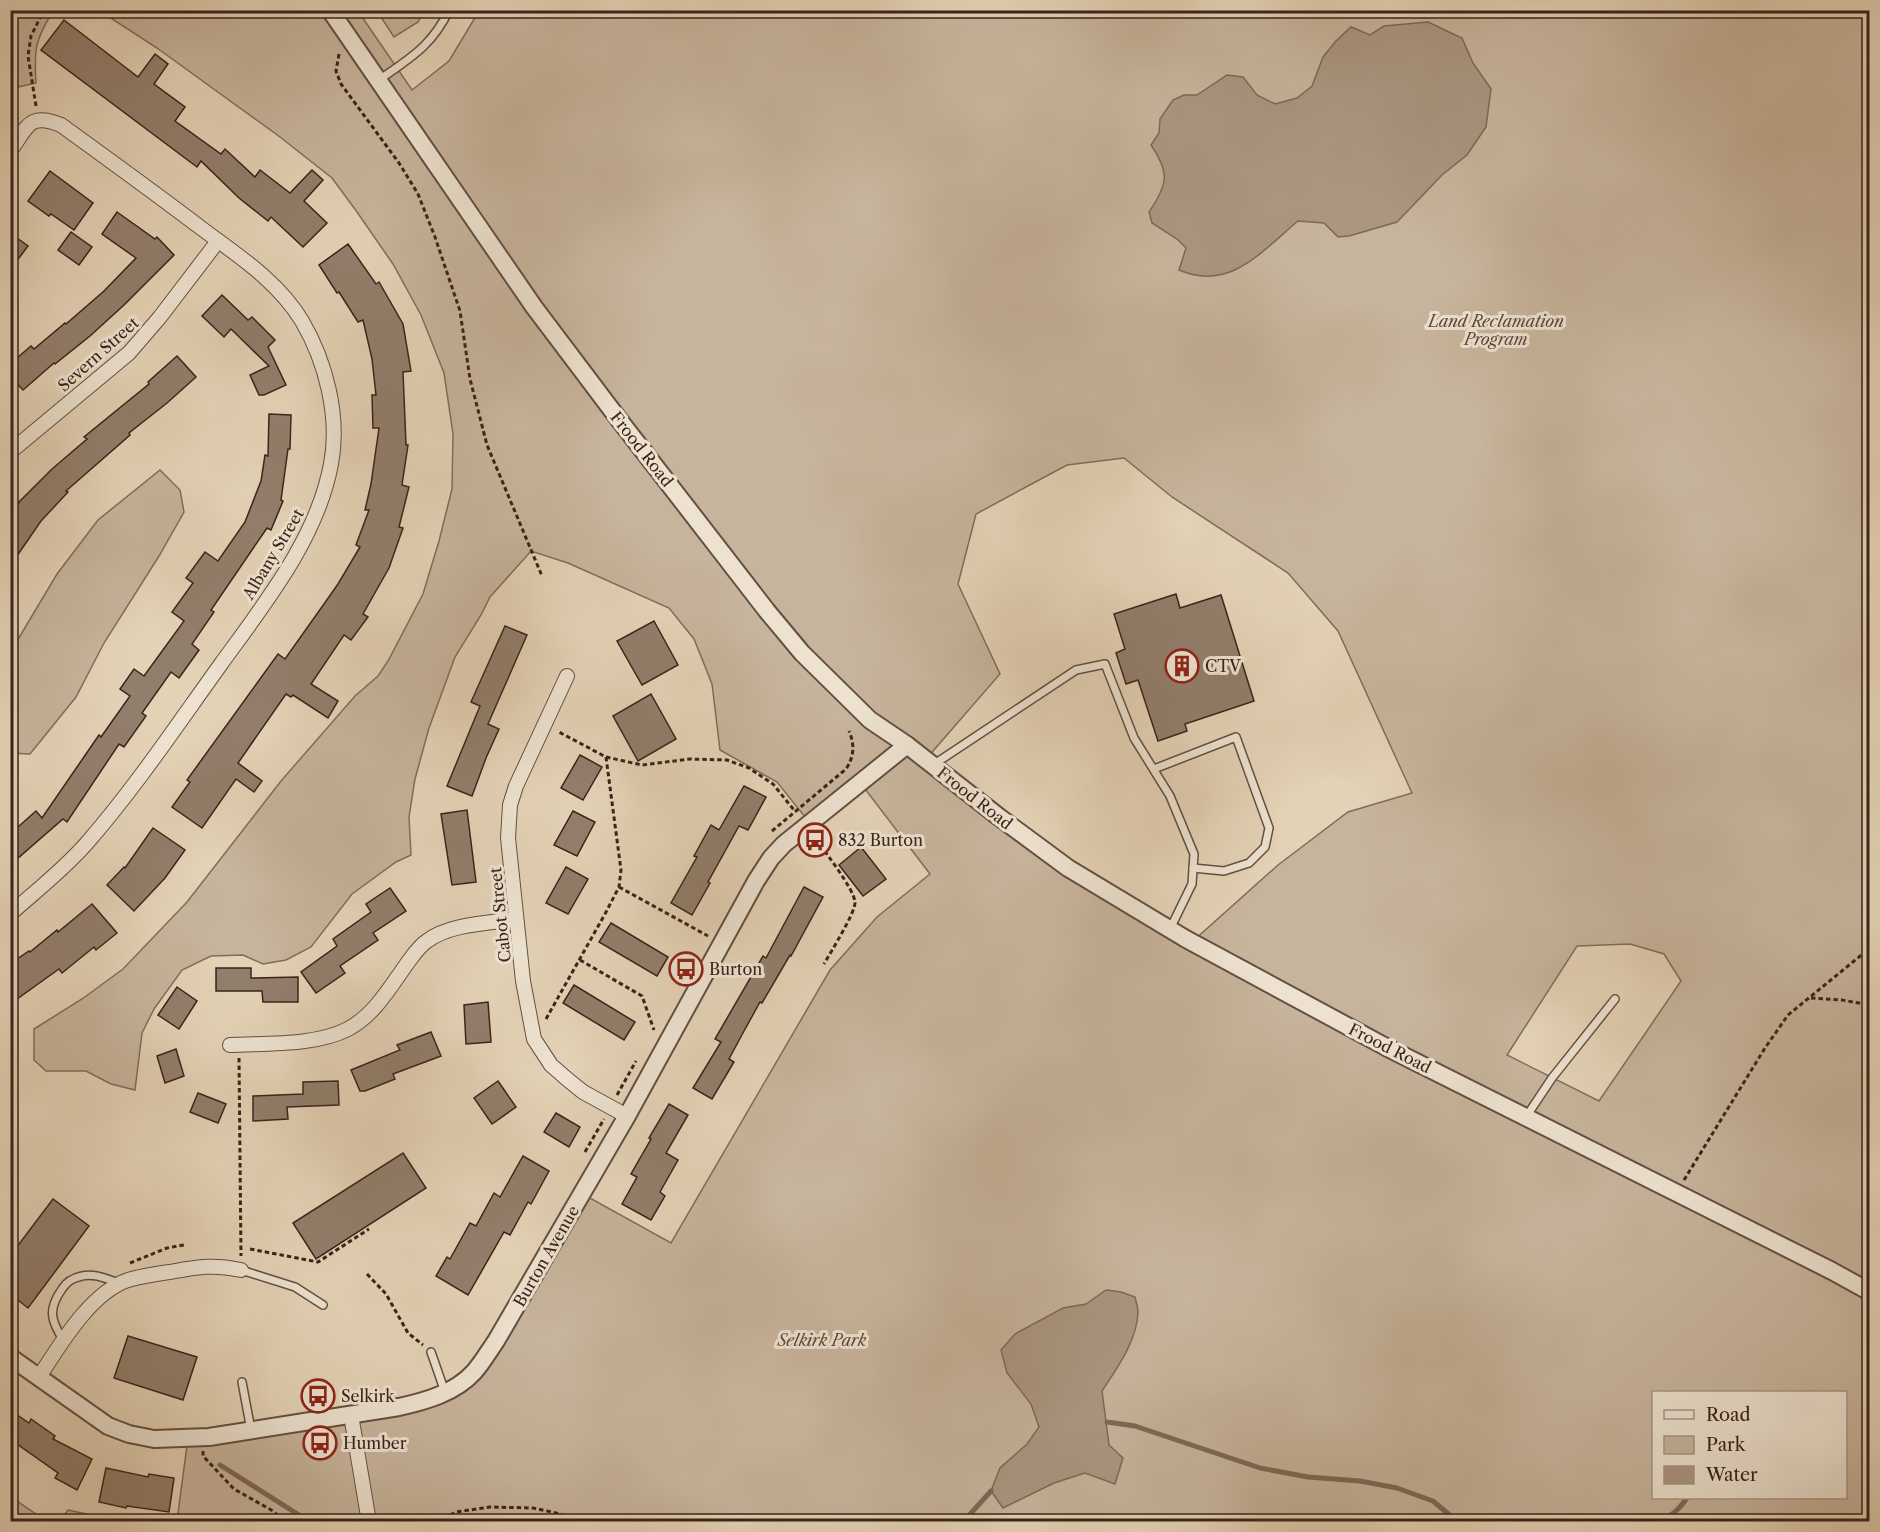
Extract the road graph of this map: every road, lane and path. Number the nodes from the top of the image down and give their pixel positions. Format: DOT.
graph roads {
  1 [pos="44,10"];
  2 [pos="330,10"];
  3 [pos="449,10"];
  4 [pos="336,71"];
  5 [pos="379,80"];
  6 [pos="39,119"];
  7 [pos="10,151"];
  8 [pos="218,241"];
  9 [pos="10,452"];
  10 [pos="542,576"];
  11 [pos="567,676"];
  12 [pos="545,724"];
  13 [pos="849,731"];
  14 [pos="907,745"];
  15 [pos="606,757"];
  16 [pos="933,765"];
  17 [pos="1154,769"];
  18 [pos="795,811"];
  19 [pos="807,825"];
  20 [pos="770,834"];
  21 [pos="1193,868"];
  22 [pos="619,887"];
  23 [pos="10,914"];
  24 [pos="516,919"];
  25 [pos="1170,929"];
  26 [pos="708,936"];
  27 [pos="1869,948"];
  28 [pos="580,960"];
  29 [pos="824,964"];
  30 [pos="1810,998"];
  31 [pos="1615,999"];
  32 [pos="1869,1005"];
  33 [pos="660,1020"];
  34 [pos="534,1039"];
  35 [pos="234,1045"];
  36 [pos="638,1059"];
  37 [pos="610,1107"];
  38 [pos="627,1116"];
  39 [pos="1526,1117"];
  40 [pos="582,1157"];
  41 [pos="1677,1193"];
  42 [pos="369,1229"];
  43 [pos="184,1245"];
  44 [pos="250,1249"];
  45 [pos="124,1265"];
  46 [pos="242,1270"];
  47 [pos="367,1274"];
  48 [pos="120,1284"];
  49 [pos="1869,1292"];
  50 [pos="323,1305"];
  51 [pos="64,1341"];
  52 [pos="431,1352"];
  53 [pos="10,1357"];
  54 [pos="39,1377"];
  55 [pos="242,1382"];
  56 [pos="445,1392"];
  57 [pos="351,1415"];
  58 [pos="251,1430"];
  59 [pos="204,1437"];
  60 [pos="284,1521"];
  61 [pos="369,1521"];
  62 [pos="437,1521"];
  63 [pos="572,1521"];
  1 -- 6 [label="path"];
  2 -- 5 [label="street, Frood Road"];
  3 -- 5 [label="lane"];
  4 -- 10 [label="path"];
  5 -- 14 [label="street, Frood Road"];
  6 -- 7 [label="street"];
  6 -- 8 [label="street, Albany Street"];
  8 -- 9 [label="street, Severn Street"];
  8 -- 23 [label="street, Albany Street"];
  11 -- 12 [label="street, Cabot Street"];
  12 -- 15 [label="path"];
  12 -- 24 [label="street, Cabot Street"];
  13 -- 18 [label="path"];
  14 -- 16 [label="street, Frood Road"];
  14 -- 19 [label="street, Burton Avenue"];
  15 -- 18 [label="path"];
  15 -- 22 [label="path"];
  16 -- 17 [label="lane"];
  16 -- 25 [label="street, Frood Road"];
  17 -- 21 [label="lane"];
  17 -- 21 [label="lane"];
  18 -- 20 [label="path"];
  19 -- 29 [label="path"];
  19 -- 38 [label="street, Burton Avenue"];
  21 -- 25 [label="lane"];
  22 -- 26 [label="path"];
  22 -- 28 [label="path"];
  24 -- 34 [label="street, Cabot Street"];
  24 -- 35 [label="street"];
  25 -- 39 [label="street, Frood Road"];
  27 -- 30 [label="path"];
  28 -- 33 [label="path"];
  28 -- 34 [label="path"];
  30 -- 32 [label="path"];
  30 -- 41 [label="path"];
  31 -- 39 [label="lane"];
  34 -- 37 [label="street, Cabot Street"];
  35 -- 46 [label="path"];
  36 -- 37 [label="path"];
  37 -- 38 [label="street, Cabot Street"];
  37 -- 40 [label="path"];
  38 -- 56 [label="street, Burton Avenue"];
  39 -- 41 [label="street, Frood Road"];
  41 -- 49 [label="street, Frood Road"];
  42 -- 44 [label="path"];
  43 -- 45 [label="path"];
  46 -- 48 [label="street"];
  46 -- 50 [label="lane"];
  47 -- 52 [label="path"];
  48 -- 51 [label="street"];
  48 -- 51 [label="lane"];
  51 -- 54 [label="street"];
  52 -- 56 [label="lane"];
  53 -- 54 [label="street, Burton Avenue"];
  54 -- 59 [label="street, Burton Avenue"];
  55 -- 58 [label="lane"];
  56 -- 57 [label="street, Burton Avenue"];
  57 -- 58 [label="street, Burton Avenue"];
  57 -- 61 [label="street"];
  58 -- 59 [label="street, Burton Avenue"];
  59 -- 60 [label="path"];
  62 -- 63 [label="path"];
}
